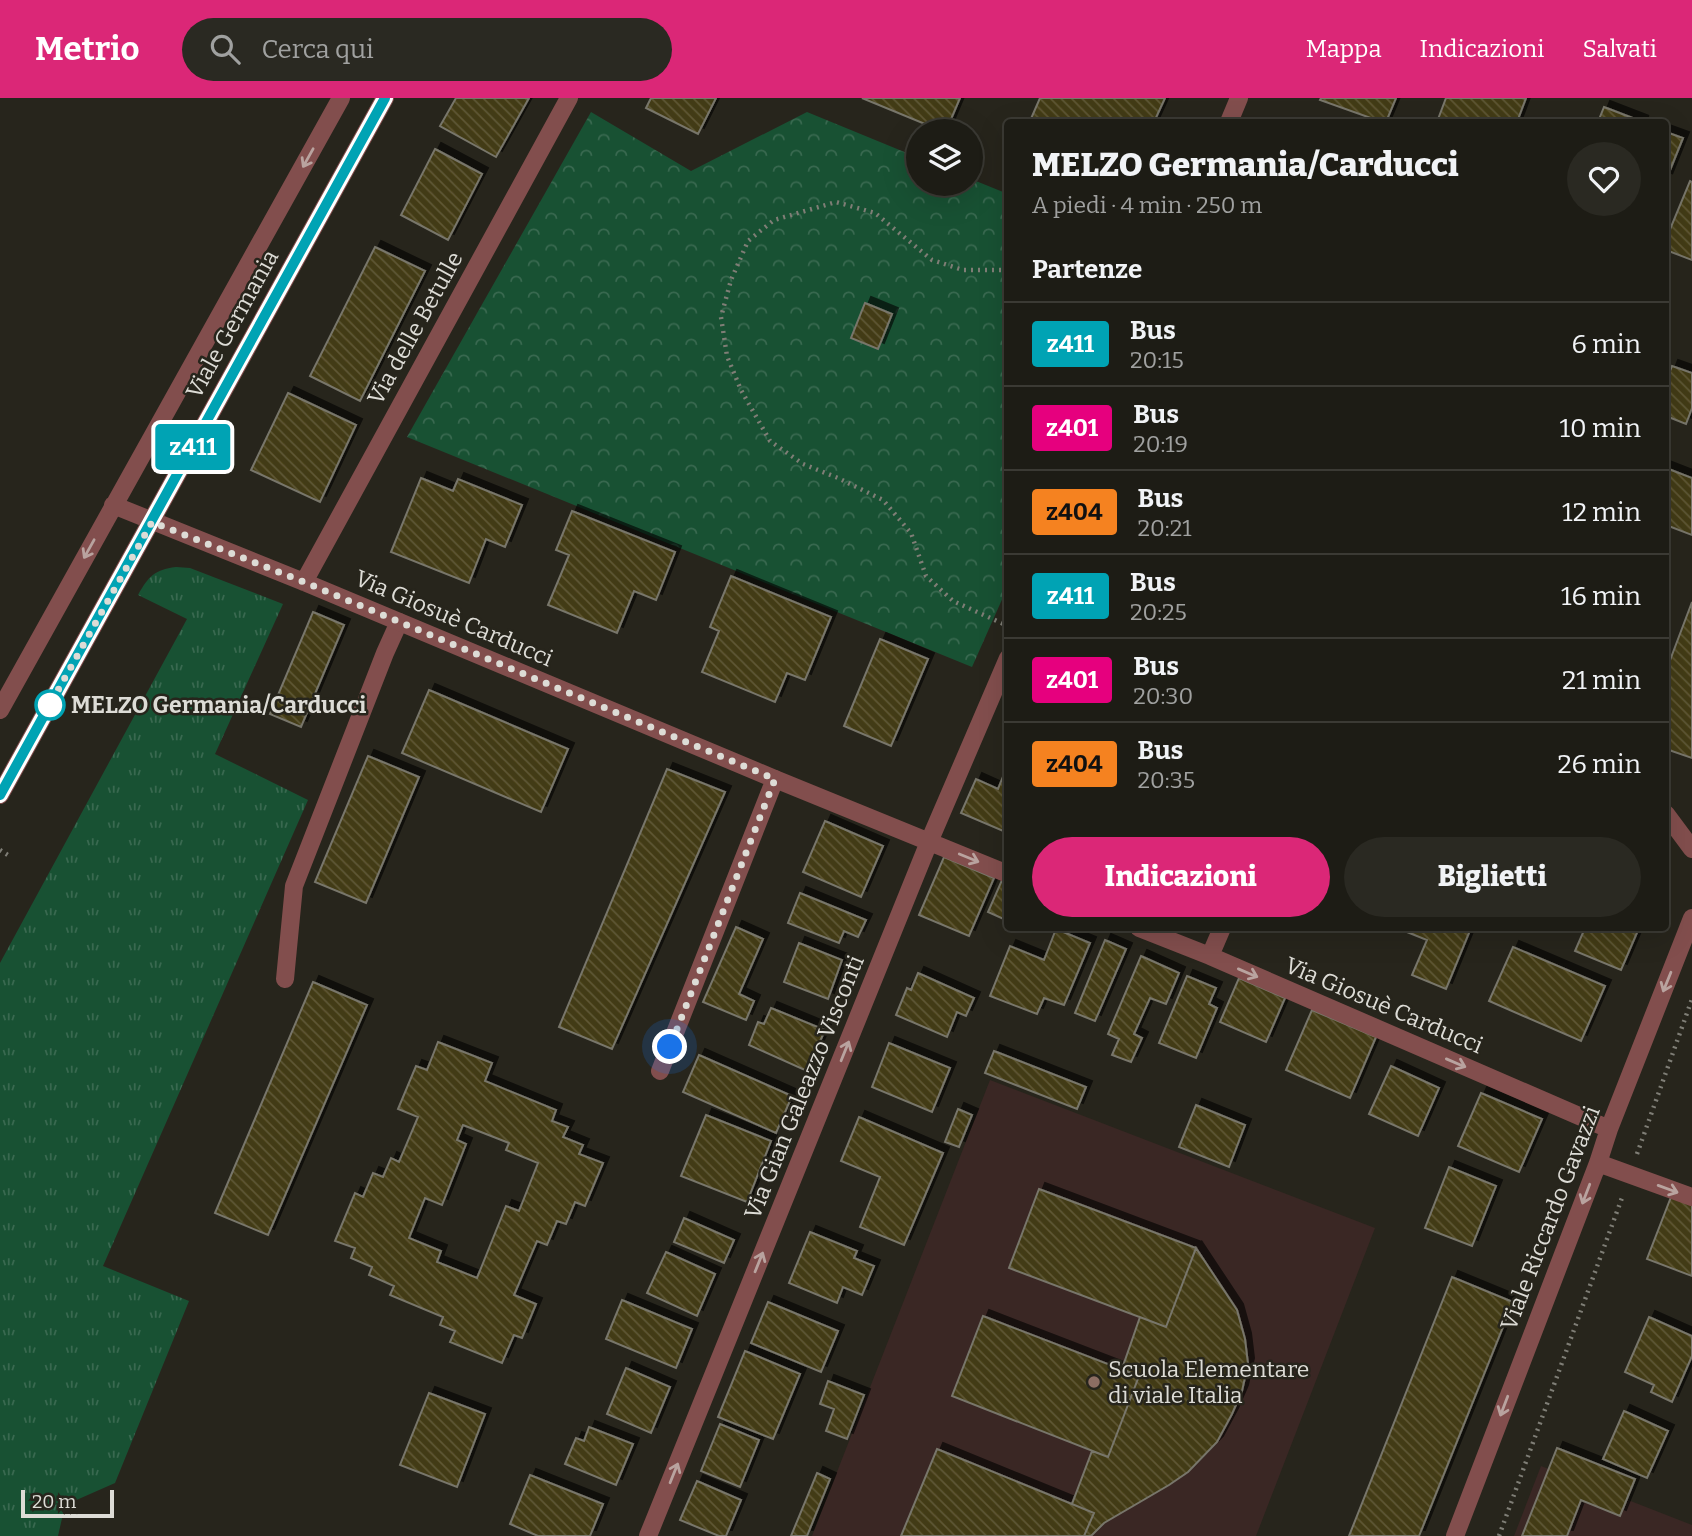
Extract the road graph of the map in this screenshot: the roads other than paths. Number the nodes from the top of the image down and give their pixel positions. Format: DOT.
graph roads {
  1 [pos="341,98"];
  2 [pos="385,98"];
  3 [pos="569,98"];
  4 [pos="1238,98"];
  5 [pos="1230,119"];
  6 [pos="113,505"];
  7 [pos="152,522"];
  8 [pos="304,582"];
  9 [pos="399,622"];
  10 [pos="1004,667"];
  11 [pos="0,710"];
  12 [pos="775,779"];
  13 [pos="0,795"];
  14 [pos="1669,818"];
  15 [pos="929,842"];
  16 [pos="1692,849"];
  17 [pos="1004,872"];
  18 [pos="1692,918"];
  19 [pos="1147,931"];
  20 [pos="1221,931"];
  21 [pos="1210,956"];
  22 [pos="285,979"];
  23 [pos="660,1071"];
  24 [pos="1609,1129"];
  25 [pos="1598,1163"];
  26 [pos="1692,1198"];
  27 [pos="648,1536"];
  28 [pos="1455,1536"];
  1 -- 6 [label="street, Viale Germania, one-way"];
  2 -- 7 [label="street, Viale Germania"];
  3 -- 8 [label="street, Via delle Betulle"];
  4 -- 5 [label="street"];
  6 -- 7 [label="street, Via Giosuè Carducci"];
  6 -- 11 [label="street, Viale Germania, one-way"];
  7 -- 8 [label="street, Via Giosuè Carducci"];
  7 -- 13 [label="street, Viale Germania"];
  8 -- 9 [label="street, Via Giosuè Carducci"];
  9 -- 12 [label="street, Via Giosuè Carducci"];
  9 -- 22 [label="street"];
  10 -- 15 [label="street, Via Gian Galeazzo Visconti"];
  12 -- 15 [label="street, Via Giosuè Carducci"];
  12 -- 23 [label="street"];
  14 -- 16 [label="street"];
  15 -- 17 [label="street, Via Giosuè Carducci, one-way"];
  27 -- 15 [label="street, Via Gian Galeazzo Visconti, one-way"];
  18 -- 24 [label="street, Viale Riccardo Gavazzi, one-way"];
  19 -- 21 [label="street, Via Giosuè Carducci"];
  20 -- 21 [label="street"];
  21 -- 24 [label="street, Via Giosuè Carducci, one-way"];
  24 -- 25 [label="street, Viale Riccardo Gavazzi"];
  25 -- 26 [label="street, one-way"];
  25 -- 28 [label="street, Viale Riccardo Gavazzi, one-way"];
}
